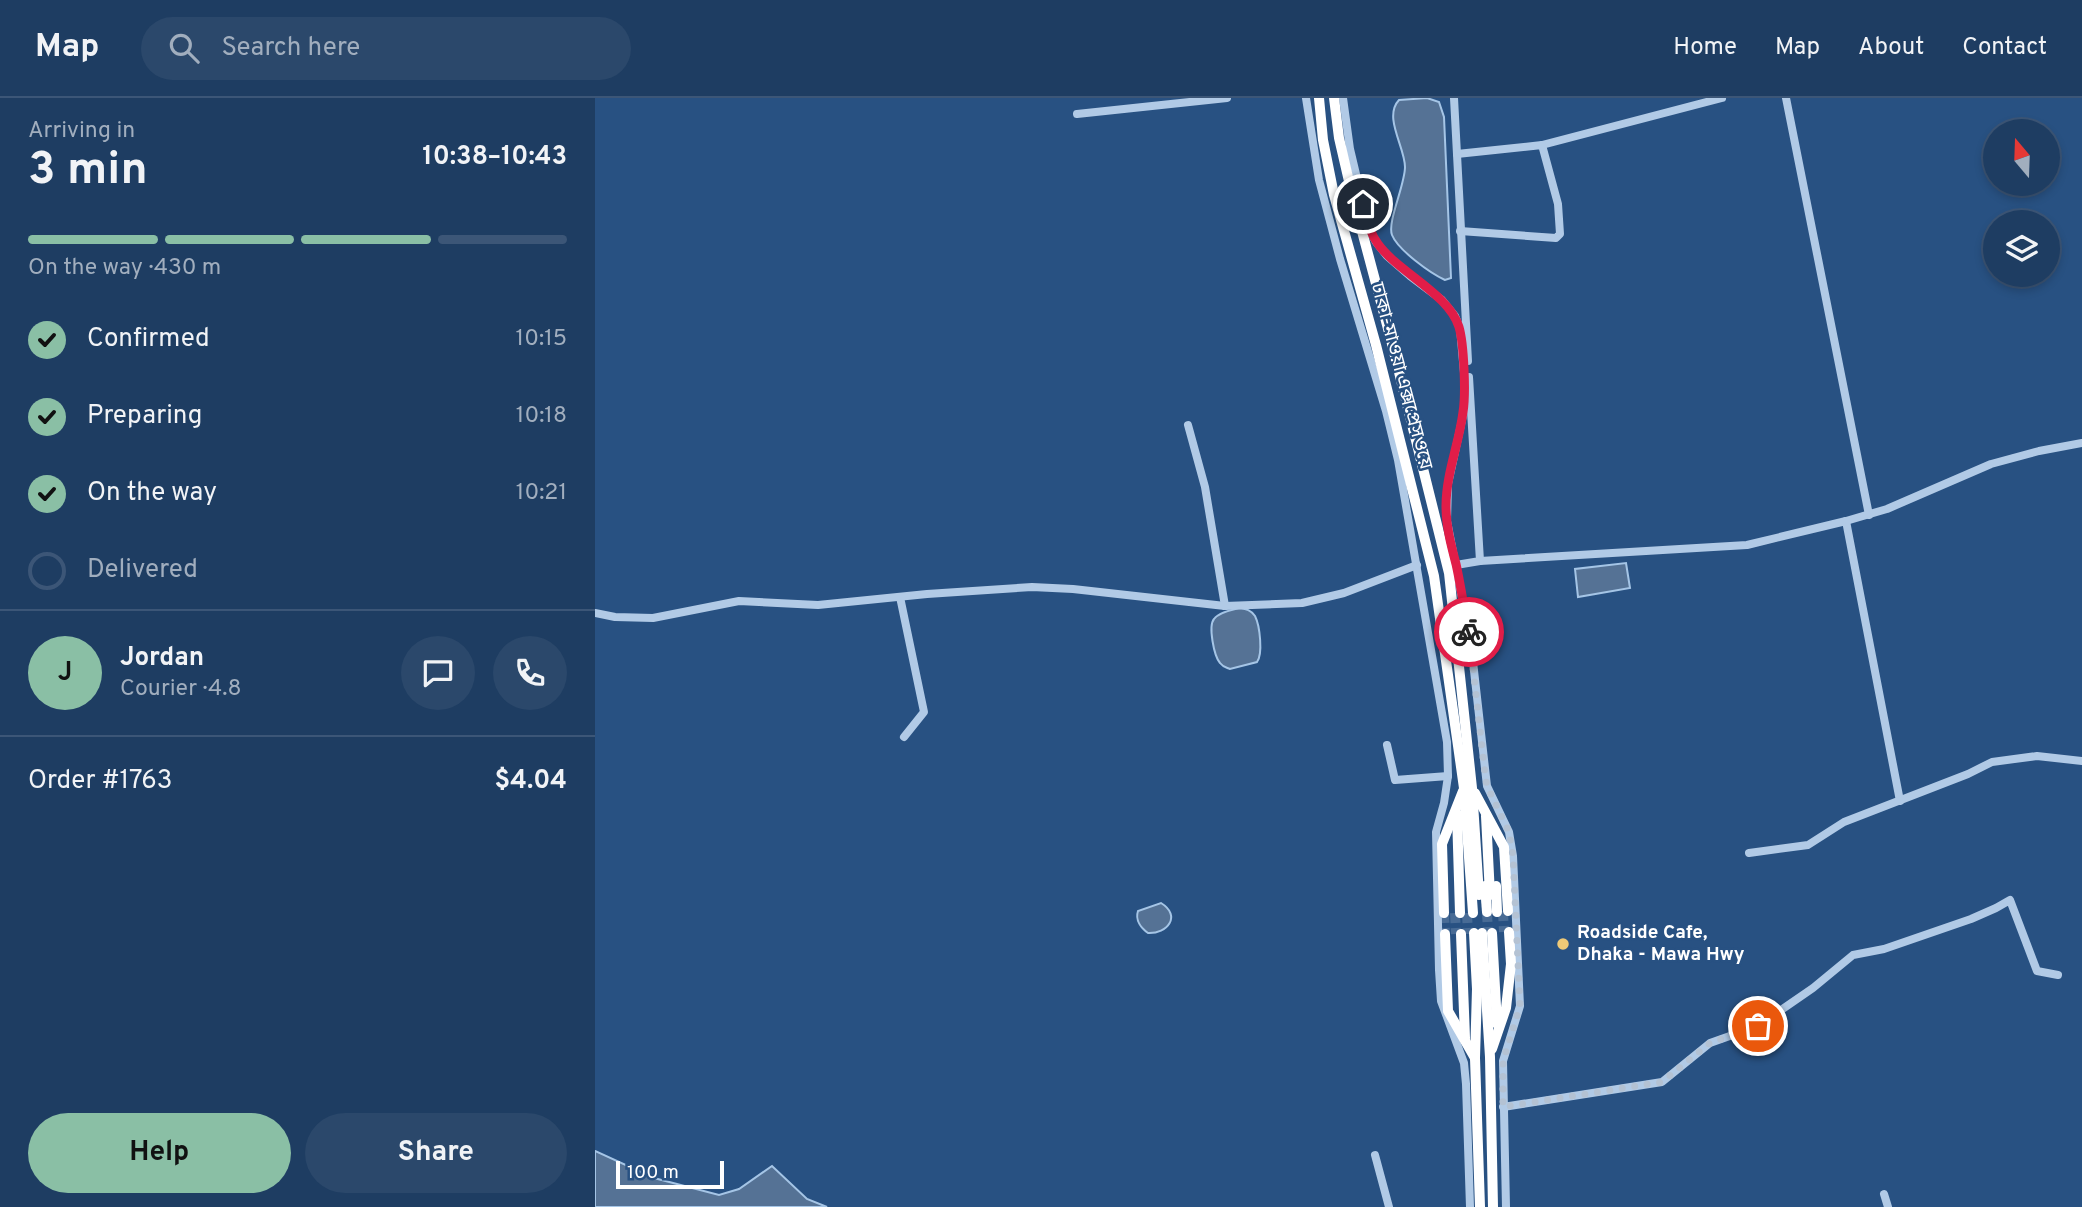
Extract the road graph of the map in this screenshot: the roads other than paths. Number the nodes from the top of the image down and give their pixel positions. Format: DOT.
graph roads {
  1 [pos="1227,98"];
  2 [pos="1306,98"];
  3 [pos="1318,98"];
  4 [pos="1333,98"];
  5 [pos="1343,98"];
  6 [pos="1454,98"];
  7 [pos="1722,98"];
  8 [pos="1786,98"];
  9 [pos="1077,114"];
  10 [pos="1542,145"];
  11 [pos="1457,154"];
  12 [pos="1460,231"];
  13 [pos="1188,425"];
  14 [pos="2082,443"];
  15 [pos="1869,515"];
  16 [pos="1846,522"];
  17 [pos="1479,561"];
  18 [pos="1416,565"];
  19 [pos="1456,565"];
  20 [pos="900,597"];
  21 [pos="1225,606"];
  22 [pos="595,613"];
  23 [pos="904,737"];
  24 [pos="1387,745"];
  25 [pos="2082,761"];
  26 [pos="1448,776"];
  27 [pos="1463,795"];
  28 [pos="1900,801"];
  29 [pos="1483,808"];
  30 [pos="1749,853"];
  31 [pos="1476,912"];
  32 [pos="1477,933"];
  33 [pos="2058,975"];
  34 [pos="1498,1033"];
  35 [pos="1467,1045"];
  36 [pos="1490,1057"];
  37 [pos="1503,1107"];
  38 [pos="1375,1155"];
  39 [pos="1884,1194"];
  40 [pos="1389,1207"];
  41 [pos="1470,1207"];
  42 [pos="1479,1207"];
  43 [pos="1493,1207"];
  44 [pos="1506,1207"];
  45 [pos="1888,1207"];
  1 -- 9 [label="street"];
  2 -- 18 [label="street"];
  3 -- 27 [label="highway, ঢাকা-মাওয়া এক্সপ্রেসওয়ে"];
  4 -- 27 [label="highway, ঢাকা-মাওয়া এক্সপ্রেসওয়ে"];
  5 -- 19 [label="street"];
  6 -- 11 [label="street"];
  7 -- 10 [label="street"];
  8 -- 15 [label="street"];
  10 -- 11 [label="street"];
  10 -- 12 [label="street"];
  11 -- 12 [label="street"];
  12 -- 17 [label="street"];
  13 -- 21 [label="street"];
  14 -- 15 [label="street"];
  15 -- 16 [label="street"];
  16 -- 17 [label="street"];
  16 -- 28 [label="street"];
  17 -- 19 [label="street"];
  18 -- 21 [label="street"];
  18 -- 26 [label="street"];
  19 -- 37 [label="street"];
  20 -- 21 [label="street"];
  20 -- 22 [label="street"];
  20 -- 23 [label="street"];
  24 -- 26 [label="street"];
  25 -- 28 [label="street"];
  26 -- 41 [label="street"];
  27 -- 29 [label="highway, ঢাকা-মাওয়া এক্সপ্রেসওয়ে"];
  27 -- 31 [label="highway, ঢাকা-মাওয়া এক্সপ্রেসওয়ে"];
  27 -- 31 [label="highway, ঢাকা-মাওয়া এক্সপ্রেসওয়ে"];
  27 -- 31 [label="highway, ঢাকা-মাওয়া এক্সপ্রেসওয়ে"];
  28 -- 30 [label="street"];
  29 -- 31 [label="highway, ঢাকা-মাওয়া এক্সপ্রেসওয়ে"];
  29 -- 31 [label="highway, ঢাকা-মাওয়া এক্সপ্রেসওয়ে"];
  32 -- 34 [label="highway"];
  32 -- 34 [label="highway"];
  32 -- 34 [label="highway"];
  32 -- 35 [label="highway"];
  32 -- 35 [label="highway"];
  32 -- 35 [label="highway"];
  32 -- 36 [label="highway"];
  33 -- 37 [label="street"];
  34 -- 36 [label="highway"];
  35 -- 42 [label="highway"];
  36 -- 43 [label="highway"];
  37 -- 44 [label="street"];
  38 -- 40 [label="street"];
  39 -- 45 [label="street"];
}
